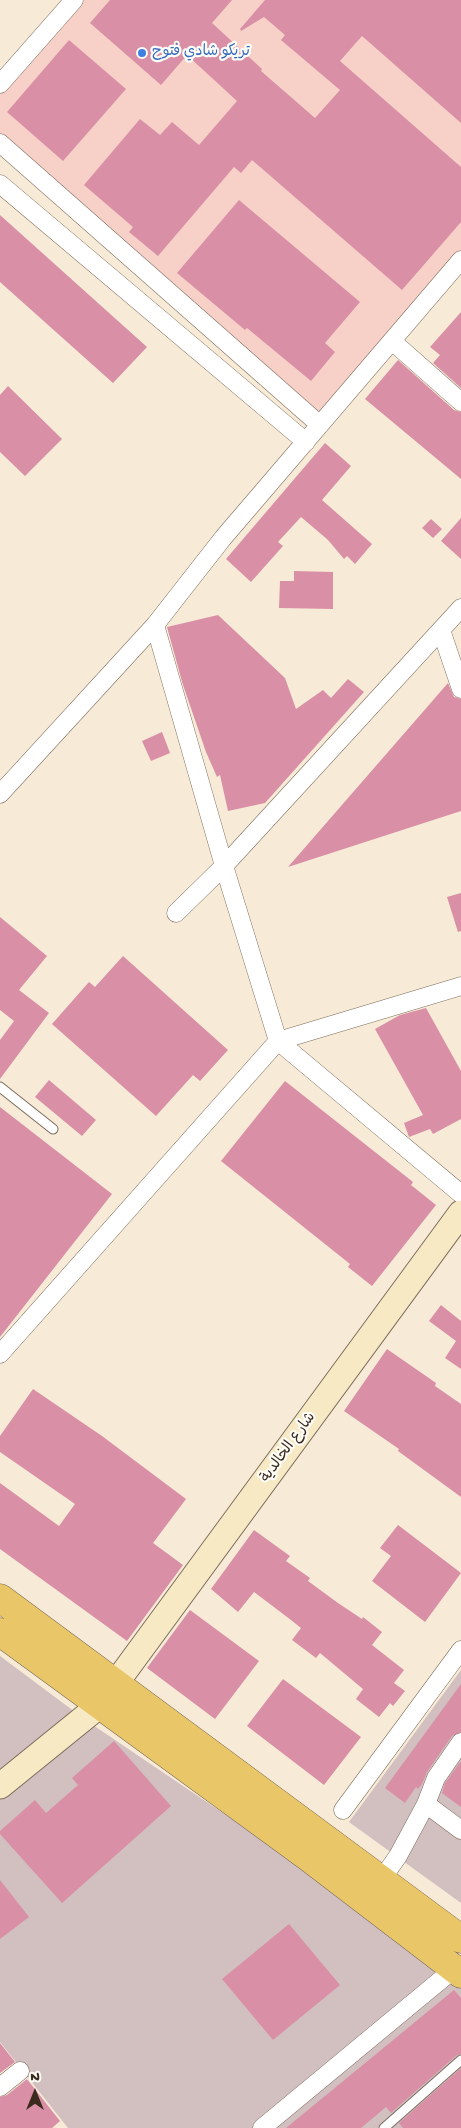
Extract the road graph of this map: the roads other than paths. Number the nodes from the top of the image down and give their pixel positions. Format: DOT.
graph roads {
  1 [pos="74,0"];
  2 [pos="0,84"];
  3 [pos="0,143"];
  4 [pos="0,184"];
  5 [pos="461,260"];
  6 [pos="392,341"];
  7 [pos="461,402"];
  8 [pos="320,426"];
  9 [pos="306,442"];
  10 [pos="461,608"];
  11 [pos="154,625"];
  12 [pos="441,630"];
  13 [pos="461,689"];
  14 [pos="0,794"];
  15 [pos="224,866"];
  16 [pos="176,912"];
  17 [pos="461,986"];
  18 [pos="278,1041"];
  19 [pos="0,1087"];
  20 [pos="53,1129"];
  21 [pos="461,1194"];
  22 [pos="461,1213"];
  23 [pos="0,1354"];
  24 [pos="0,1598"];
  25 [pos="0,1632"];
  26 [pos="461,1650"];
  27 [pos="116,1684"];
  28 [pos="100,1705"];
  29 [pos="461,1742"];
  30 [pos="0,1786"];
  31 [pos="426,1804"];
  32 [pos="343,1810"];
  33 [pos="461,1830"];
  34 [pos="381,1880"];
  35 [pos="461,1939"];
  36 [pos="458,1972"];
  37 [pos="461,2060"];
  38 [pos="20,2071"];
  39 [pos="0,2087"];
  40 [pos="387,2127"];
  41 [pos="262,2128"];
  1 -- 2 [label="street"];
  3 -- 8 [label="street"];
  4 -- 9 [label="street"];
  5 -- 6 [label="street"];
  6 -- 7 [label="street"];
  6 -- 8 [label="street"];
  8 -- 9 [label="street"];
  9 -- 11 [label="street"];
  10 -- 12 [label="street"];
  11 -- 14 [label="street"];
  11 -- 15 [label="street"];
  12 -- 13 [label="street"];
  12 -- 15 [label="street"];
  15 -- 16 [label="street"];
  15 -- 18 [label="street"];
  17 -- 18 [label="street"];
  18 -- 21 [label="street"];
  18 -- 23 [label="street"];
  19 -- 20 [label="lane"];
  22 -- 27 [label="street, شارع الخالدية"];
  24 -- 27 [label="main road"];
  25 -- 28 [label="main road"];
  26 -- 32 [label="street"];
  27 -- 34 [label="main road"];
  28 -- 30 [label="street"];
  28 -- 36 [label="main road"];
  29 -- 31 [label="street"];
  31 -- 33 [label="street"];
  31 -- 34 [label="street"];
  34 -- 35 [label="main road"];
  36 -- 41 [label="street"];
  37 -- 40 [label="lane"];
  38 -- 39 [label="street"];
}
